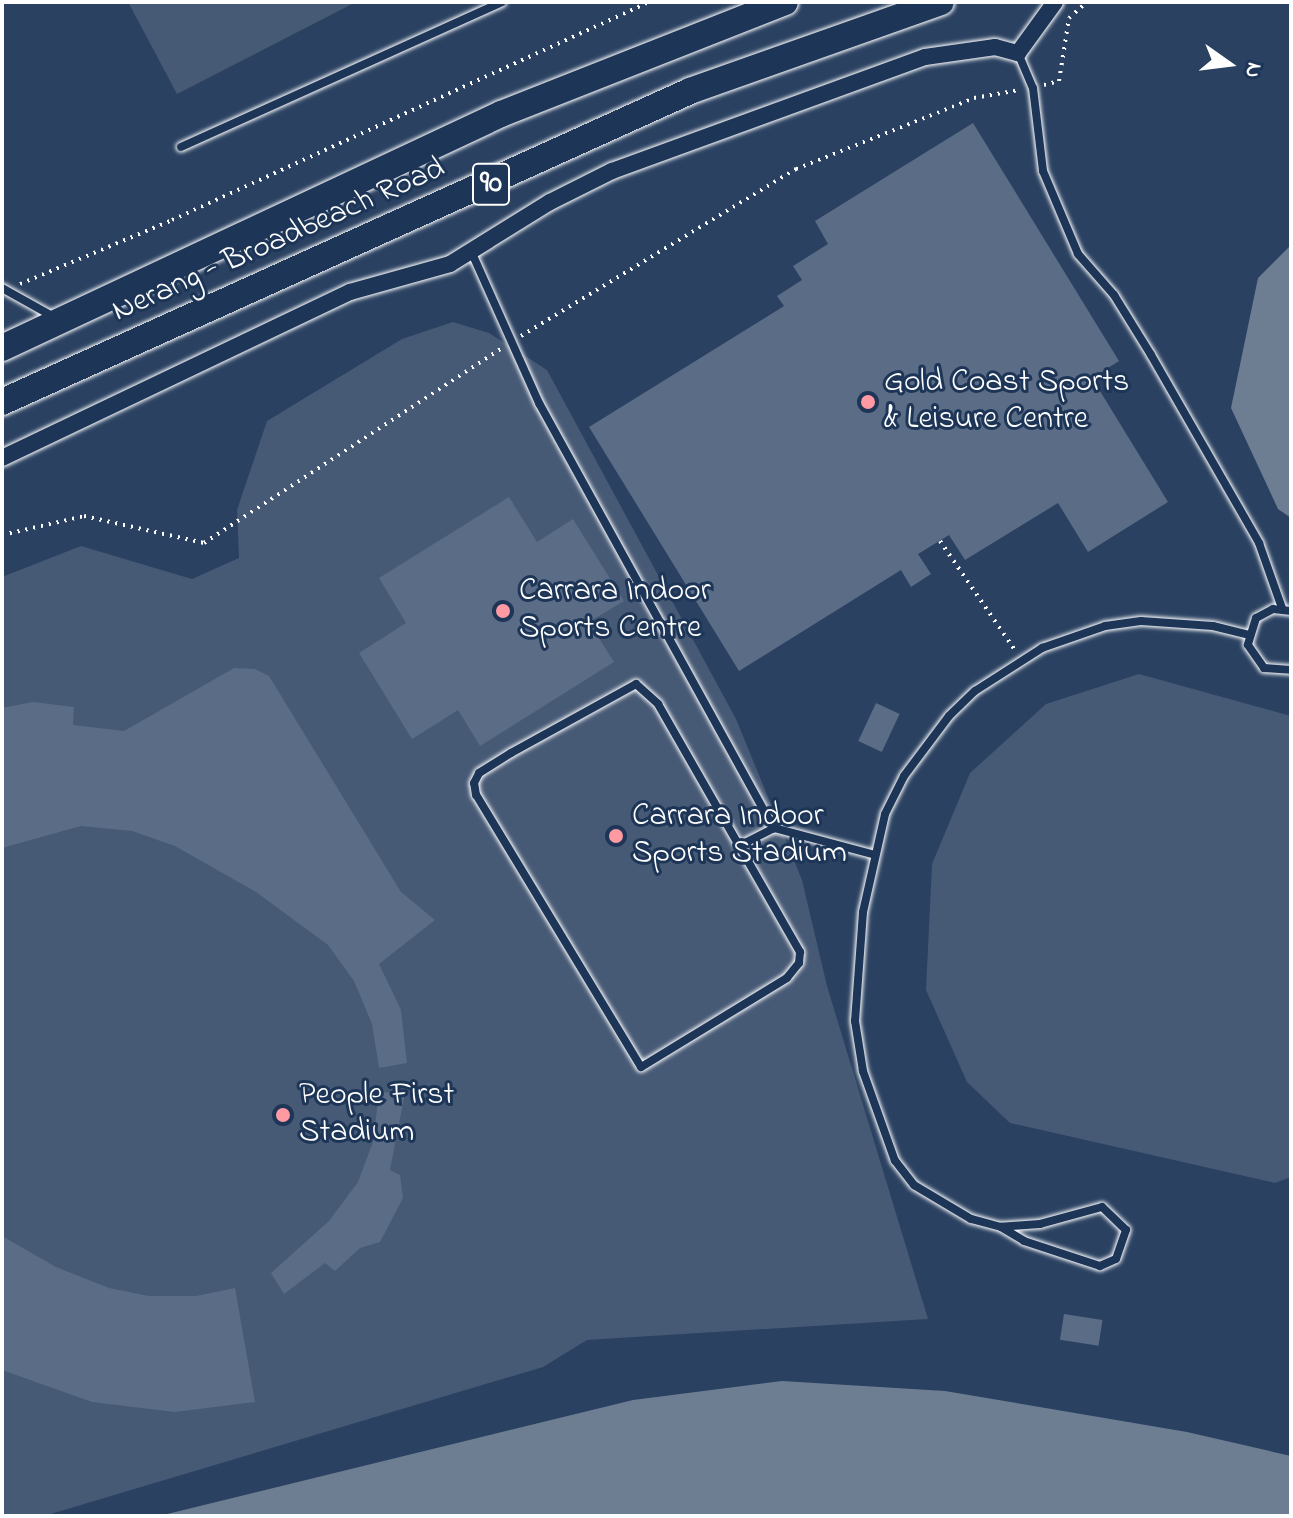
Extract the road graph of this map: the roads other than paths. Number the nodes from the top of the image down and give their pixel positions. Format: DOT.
graph roads {
  1 [pos="502,2"];
  2 [pos="785,2"];
  3 [pos="941,2"];
  4 [pos="1055,2"];
  5 [pos="1018,53"];
  6 [pos="181,147"];
  7 [pos="471,251"];
  8 [pos="4,288"];
  9 [pos="61,321"];
  10 [pos="2,348"];
  11 [pos="2,402"];
  12 [pos="2,458"];
  13 [pos="1287,609"];
  14 [pos="1248,635"];
  15 [pos="1291,670"];
  16 [pos="774,828"];
  17 [pos="739,846"];
  18 [pos="872,854"];
  19 [pos="1001,1227"];
  1 -- 6 [label="lane"];
  2 -- 9 [label="main road, Nerang - Broadbeach Road / 90"];
  3 -- 11 [label="main road, Nerang - Broadbeach Road / 90"];
  4 -- 5 [label="street"];
  5 -- 7 [label="street"];
  5 -- 13 [label="lane"];
  7 -- 12 [label="street"];
  7 -- 16 [label="lane"];
  8 -- 9 [label="lane"];
  9 -- 10 [label="main road, Nerang - Broadbeach Road / 90"];
  13 -- 14 [label="lane"];
  14 -- 15 [label="lane"];
  14 -- 18 [label="lane"];
  16 -- 17 [label="lane"];
  16 -- 18 [label="lane"];
  17 -- 17 [label="lane"];
  18 -- 19 [label="lane"];
  19 -- 19 [label="lane"];
}
